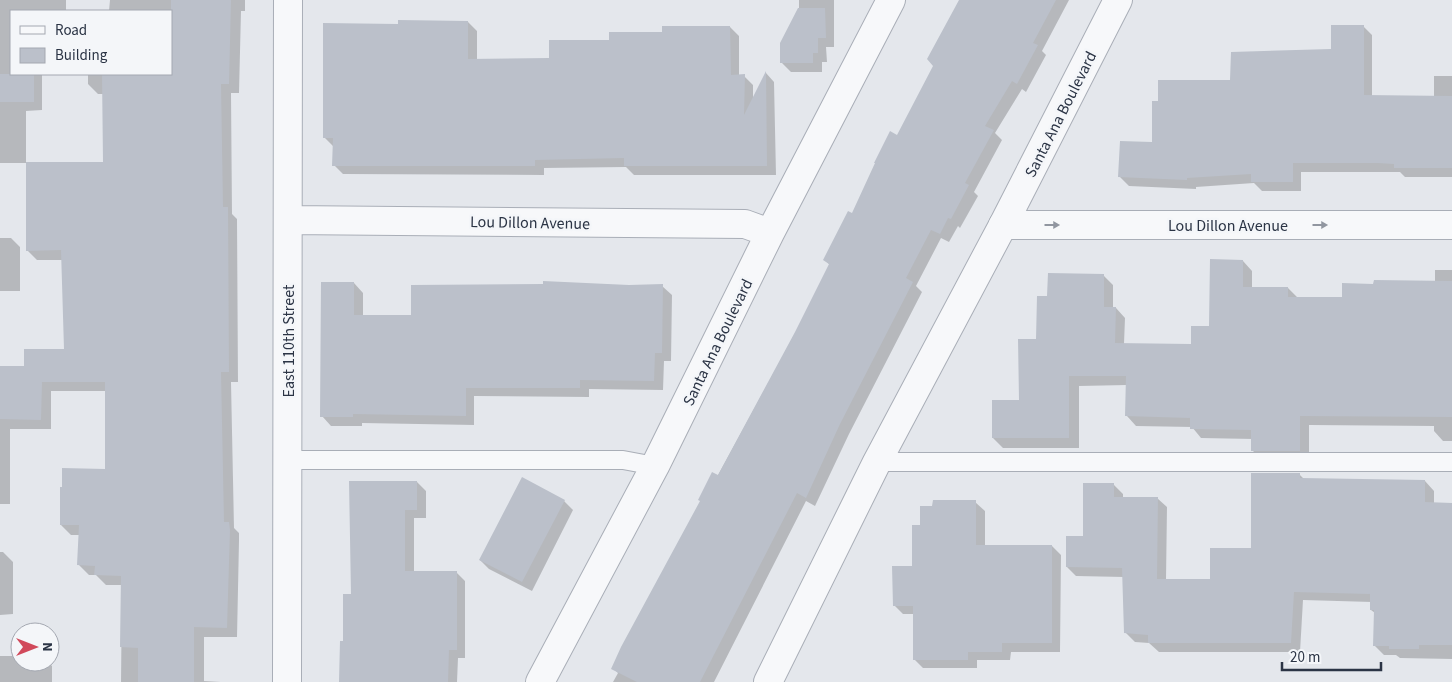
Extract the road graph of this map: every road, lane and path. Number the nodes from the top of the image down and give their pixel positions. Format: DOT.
graph roads {
  1 [pos="288,0"];
  2 [pos="891,0"];
  3 [pos="1118,0"];
  4 [pos="288,220"];
  5 [pos="1003,225"];
  6 [pos="1452,226"];
  7 [pos="770,233"];
  8 [pos="288,460"];
  9 [pos="877,462"];
  10 [pos="1452,462"];
  11 [pos="655,466"];
  12 [pos="288,682"];
  13 [pos="540,682"];
  14 [pos="768,682"];
  1 -- 4 [label="street, East 110th Street"];
  2 -- 7 [label="street, Santa Ana Boulevard"];
  3 -- 5 [label="street, Santa Ana Boulevard"];
  4 -- 7 [label="street, Lou Dillon Avenue"];
  4 -- 8 [label="street, East 110th Street"];
  5 -- 6 [label="street, Lou Dillon Avenue, one-way"];
  5 -- 9 [label="street, Santa Ana Boulevard"];
  7 -- 11 [label="street, Santa Ana Boulevard"];
  8 -- 11 [label="lane"];
  8 -- 12 [label="street, East 110th Street"];
  9 -- 10 [label="lane"];
  9 -- 14 [label="street, Santa Ana Boulevard"];
  11 -- 13 [label="street, Santa Ana Boulevard"];
}
